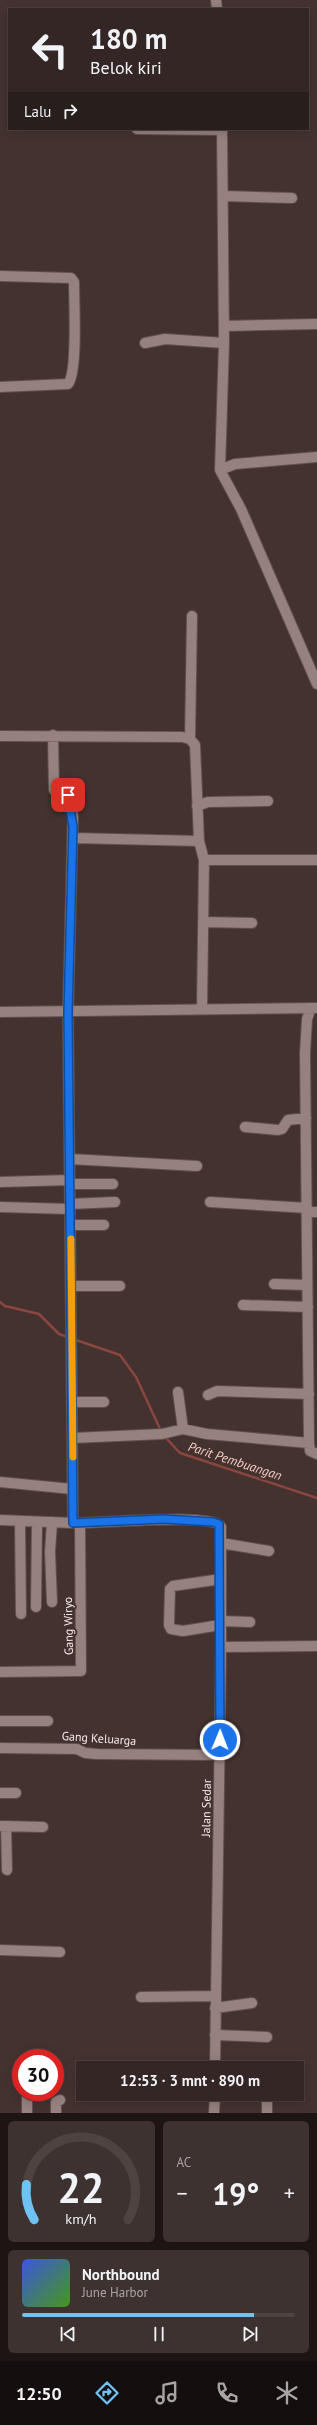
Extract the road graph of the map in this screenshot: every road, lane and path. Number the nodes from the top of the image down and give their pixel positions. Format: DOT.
graph roads {
  1 [pos="222,130"];
  2 [pos="224,196"];
  3 [pos="292,198"];
  4 [pos="0,276"];
  5 [pos="317,324"];
  6 [pos="224,326"];
  7 [pos="146,343"];
  8 [pos="224,343"];
  9 [pos="0,387"];
  10 [pos="317,457"];
  11 [pos="220,470"];
  12 [pos="192,616"];
  13 [pos="317,684"];
  14 [pos="53,735"];
  15 [pos="0,736"];
  16 [pos="190,739"];
  17 [pos="268,801"];
  18 [pos="197,806"];
  19 [pos="73,838"];
  20 [pos="199,841"];
  21 [pos="204,860"];
  22 [pos="317,860"];
  23 [pos="204,922"];
  24 [pos="252,923"];
  25 [pos="202,1008"];
  26 [pos="314,1008"];
  27 [pos="0,1012"];
  28 [pos="68,1013"];
  29 [pos="306,1118"];
  30 [pos="245,1127"];
  31 [pos="70,1159"];
  32 [pos="197,1166"];
  33 [pos="0,1182"];
  34 [pos="70,1182"];
  35 [pos="113,1184"];
  36 [pos="115,1202"];
  37 [pos="210,1202"];
  38 [pos="70,1206"];
  39 [pos="0,1207"];
  40 [pos="310,1211"];
  41 [pos="70,1225"];
  42 [pos="104,1225"];
  43 [pos="312,1255"];
  44 [pos="310,1283"];
  45 [pos="274,1284"];
  46 [pos="71,1286"];
  47 [pos="120,1286"];
  48 [pos="243,1305"];
  49 [pos="308,1307"];
  50 [pos="313,1372"];
  51 [pos="178,1392"];
  52 [pos="310,1394"];
  53 [pos="208,1395"];
  54 [pos="72,1402"];
  55 [pos="104,1402"];
  56 [pos="178,1429"];
  57 [pos="73,1438"];
  58 [pos="310,1443"];
  59 [pos="317,1454"];
  60 [pos="0,1482"];
  61 [pos="72,1489"];
  62 [pos="0,1520"];
  63 [pos="20,1522"];
  64 [pos="37,1522"];
  65 [pos="52,1522"];
  66 [pos="77,1523"];
  67 [pos="221,1543"];
  68 [pos="269,1551"];
  69 [pos="221,1579"];
  70 [pos="52,1602"];
  71 [pos="36,1607"];
  72 [pos="21,1614"];
  73 [pos="250,1622"];
  74 [pos="221,1623"];
  75 [pos="317,1646"];
  76 [pos="221,1647"];
  77 [pos="0,1672"];
  78 [pos="0,1721"];
  79 [pos="48,1721"];
  80 [pos="0,1748"];
  81 [pos="220,1755"];
  82 [pos="0,1793"];
  83 [pos="16,1793"];
  84 [pos="3,1826"];
  85 [pos="43,1827"];
  86 [pos="7,1870"];
  87 [pos="0,1950"];
  88 [pos="60,1952"];
  89 [pos="216,1996"];
  90 [pos="141,1997"];
  91 [pos="252,2003"];
  92 [pos="215,2008"];
  93 [pos="215,2035"];
  94 [pos="267,2037"];
  95 [pos="215,2061"];
  96 [pos="27,2101"];
  97 [pos="58,2101"];
  98 [pos="215,2101"];
  99 [pos="268,2101"];
  100 [pos="27,2113"];
  101 [pos="56,2113"];
  102 [pos="214,2113"];
  103 [pos="267,2113"];
  1 -- 2 [label="street"];
  2 -- 3 [label="street"];
  2 -- 6 [label="street"];
  4 -- 9 [label="street"];
  5 -- 6 [label="street"];
  6 -- 8 [label="street"];
  7 -- 8 [label="street"];
  8 -- 11 [label="street"];
  10 -- 11 [label="street"];
  11 -- 13 [label="street"];
  12 -- 16 [label="street"];
  14 -- 15 [label="street"];
  14 -- 16 [label="street"];
  14 -- 19 [label="street"];
  16 -- 18 [label="street"];
  17 -- 18 [label="street"];
  18 -- 20 [label="street"];
  19 -- 20 [label="street"];
  19 -- 28 [label="street"];
  20 -- 21 [label="street"];
  21 -- 22 [label="street"];
  21 -- 23 [label="street"];
  23 -- 24 [label="street"];
  23 -- 25 [label="street"];
  25 -- 26 [label="street"];
  25 -- 28 [label="street"];
  26 -- 29 [label="street"];
  27 -- 28 [label="street"];
  28 -- 31 [label="street"];
  29 -- 30 [label="street"];
  29 -- 40 [label="street"];
  31 -- 32 [label="street"];
  31 -- 34 [label="street"];
  33 -- 34 [label="street"];
  34 -- 35 [label="street"];
  34 -- 38 [label="street"];
  36 -- 38 [label="street"];
  37 -- 40 [label="street"];
  38 -- 39 [label="street"];
  38 -- 41 [label="street"];
  40 -- 43 [label="street"];
  41 -- 42 [label="street"];
  41 -- 46 [label="street"];
  43 -- 44 [label="street"];
  44 -- 45 [label="street"];
  44 -- 49 [label="street"];
  46 -- 47 [label="street"];
  46 -- 54 [label="street"];
  48 -- 49 [label="street"];
  49 -- 50 [label="street"];
  50 -- 52 [label="street"];
  51 -- 56 [label="street"];
  52 -- 53 [label="street"];
  52 -- 58 [label="street"];
  54 -- 55 [label="street"];
  54 -- 57 [label="street"];
  56 -- 57 [label="street"];
  56 -- 58 [label="street"];
  57 -- 61 [label="street"];
  58 -- 59 [label="street"];
  60 -- 61 [label="street"];
  61 -- 66 [label="street"];
  62 -- 63 [label="street"];
  63 -- 64 [label="street"];
  63 -- 72 [label="street"];
  64 -- 65 [label="street"];
  64 -- 71 [label="street"];
  65 -- 66 [label="street"];
  65 -- 70 [label="street"];
  66 -- 67 [label="street, Jalan Sedar"];
  66 -- 77 [label="street, Gang Wiryo"];
  67 -- 68 [label="street"];
  67 -- 69 [label="street, Jalan Sedar"];
  69 -- 74 [label="street, Jalan Sedar"];
  69 -- 74 [label="street"];
  73 -- 74 [label="street"];
  74 -- 76 [label="street, Jalan Sedar"];
  75 -- 76 [label="street"];
  76 -- 81 [label="street, Jalan Sedar"];
  78 -- 79 [label="street"];
  80 -- 81 [label="street, Gang Keluarga"];
  81 -- 89 [label="street, Jalan Sedar"];
  82 -- 83 [label="street"];
  84 -- 85 [label="street"];
  84 -- 86 [label="street"];
  87 -- 88 [label="street"];
  89 -- 90 [label="street"];
  89 -- 92 [label="street, Jalan Sedar"];
  91 -- 92 [label="street"];
  92 -- 93 [label="street, Jalan Sedar"];
  93 -- 94 [label="street"];
  93 -- 95 [label="street, Jalan Sedar"];
  96 -- 100 [label="street"];
  97 -- 101 [label="street"];
  98 -- 102 [label="street"];
  99 -- 103 [label="street"];
}
